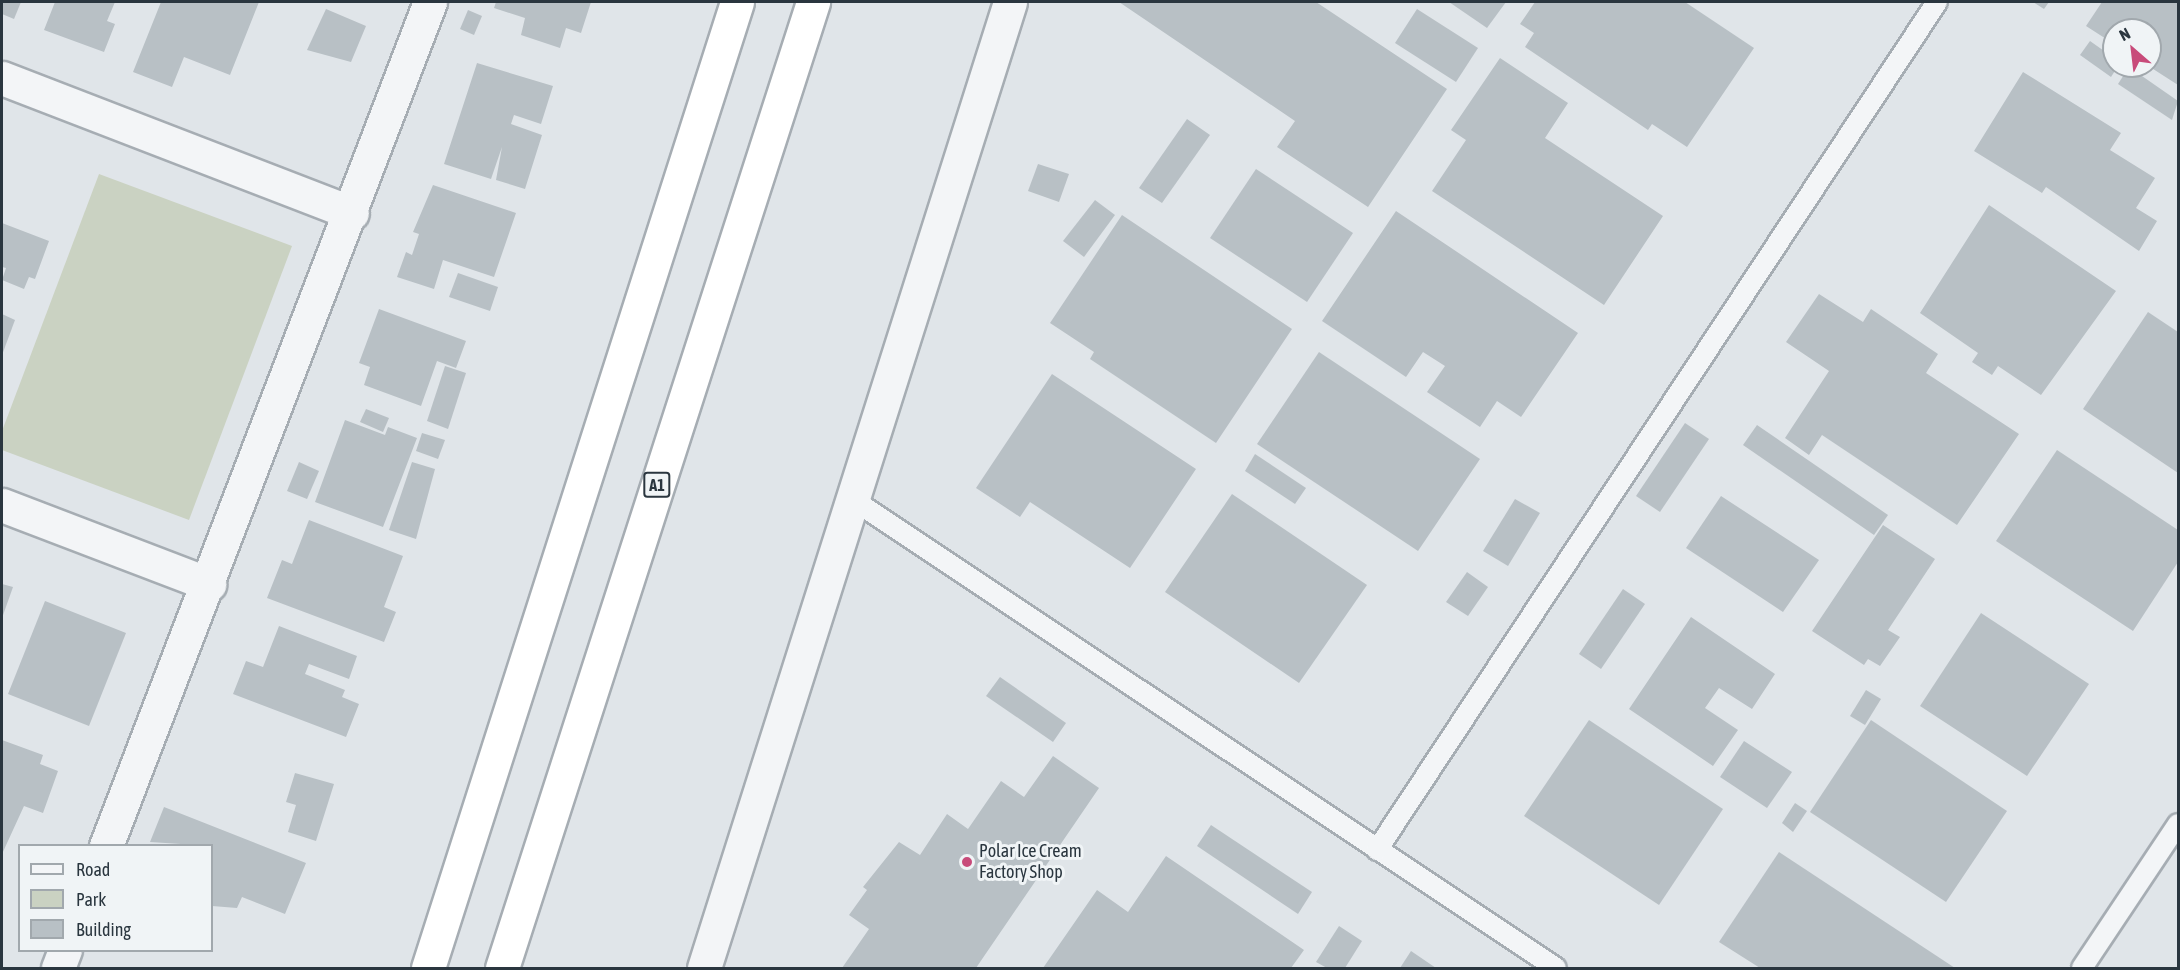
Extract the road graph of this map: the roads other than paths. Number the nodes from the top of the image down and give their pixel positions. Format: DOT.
graph roads {
  1 [pos="430,2"];
  2 [pos="737,2"];
  3 [pos="813,2"];
  4 [pos="1010,2"];
  5 [pos="1937,2"];
  6 [pos="2,78"];
  7 [pos="352,213"];
  8 [pos="855,501"];
  9 [pos="2,505"];
  10 [pos="208,584"];
  11 [pos="2178,824"];
  12 [pos="107,844"];
  13 [pos="1377,850"];
  14 [pos="66,952"];
  15 [pos="58,969"];
  16 [pos="428,969"];
  17 [pos="502,969"];
  18 [pos="704,969"];
  19 [pos="1556,969"];
  20 [pos="2082,969"];
  1 -- 7 [label="street"];
  2 -- 16 [label="highway"];
  3 -- 17 [label="highway, A1"];
  4 -- 8 [label="street"];
  5 -- 13 [label="lane"];
  6 -- 7 [label="street"];
  7 -- 10 [label="street"];
  8 -- 13 [label="lane"];
  8 -- 18 [label="street"];
  9 -- 10 [label="street"];
  10 -- 12 [label="street"];
  11 -- 20 [label="lane"];
  13 -- 19 [label="lane"];
  14 -- 15 [label="street"];
}
